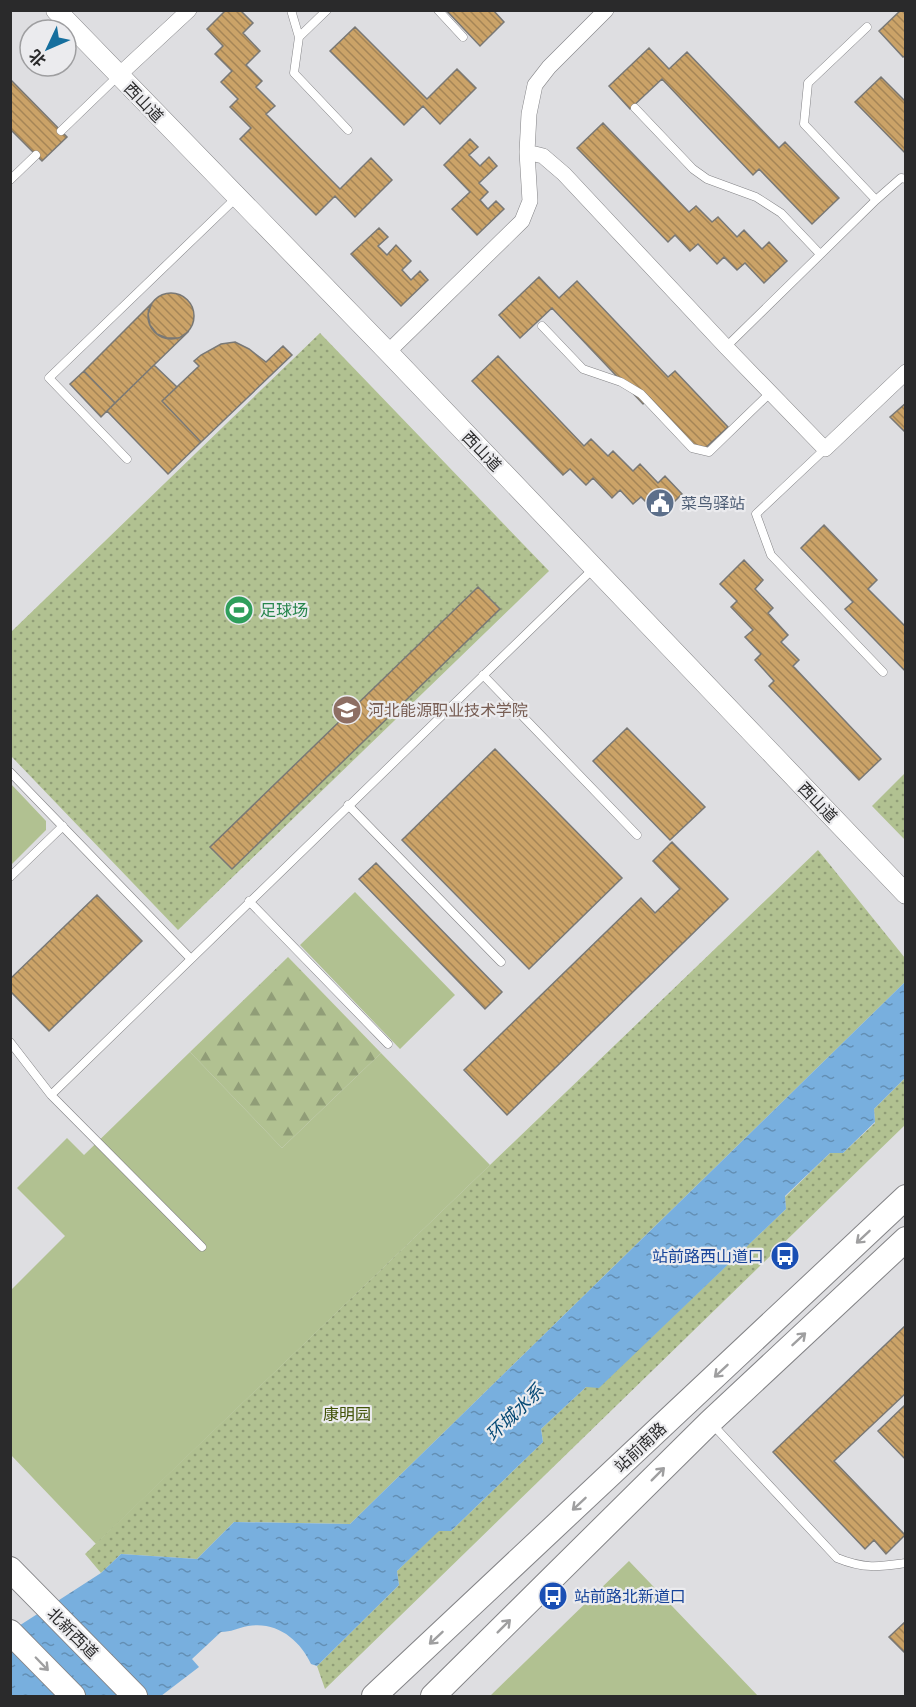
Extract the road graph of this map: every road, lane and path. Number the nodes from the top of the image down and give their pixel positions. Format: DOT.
graph roads {
  1 [pos="56,10"];
  2 [pos="189,10"];
  3 [pos="291,10"];
  4 [pos="327,10"];
  5 [pos="438,10"];
  6 [pos="606,10"];
  7 [pos="867,27"];
  8 [pos="299,37"];
  9 [pos="463,37"];
  10 [pos="119,75"];
  11 [pos="635,108"];
  12 [pos="348,130"];
  13 [pos="61,131"];
  14 [pos="527,152"];
  15 [pos="36,155"];
  16 [pos="906,179"];
  17 [pos="10,180"];
  18 [pos="237,197"];
  19 [pos="876,200"];
  20 [pos="820,254"];
  21 [pos="542,326"];
  22 [pos="726,347"];
  23 [pos="388,352"];
  24 [pos="906,372"];
  25 [pos="770,393"];
  26 [pos="825,449"];
  27 [pos="127,459"];
  28 [pos="594,568"];
  29 [pos="884,672"];
  30 [pos="483,675"];
  31 [pos="10,772"];
  32 [pos="348,805"];
  33 [pos="63,826"];
  34 [pos="636,835"];
  35 [pos="10,877"];
  36 [pos="906,894"];
  37 [pos="249,901"];
  38 [pos="190,958"];
  39 [pos="501,962"];
  40 [pos="10,1042"];
  41 [pos="388,1044"];
  42 [pos="51,1095"];
  43 [pos="906,1197"];
  44 [pos="906,1239"];
  45 [pos="202,1247"];
  46 [pos="710,1422"];
  47 [pos="906,1563"];
  48 [pos="10,1569"];
  49 [pos="10,1632"];
  50 [pos="73,1696"];
  51 [pos="135,1696"];
  52 [pos="374,1696"];
  53 [pos="433,1696"];
  1 -- 10 [label="street, 西山道"];
  2 -- 10 [label="street"];
  3 -- 8 [label="lane"];
  4 -- 8 [label="lane"];
  5 -- 9 [label="lane"];
  6 -- 14 [label="street"];
  7 -- 19 [label="lane"];
  8 -- 12 [label="lane"];
  10 -- 13 [label="lane"];
  10 -- 18 [label="street, 西山道"];
  11 -- 20 [label="lane"];
  14 -- 22 [label="street"];
  14 -- 23 [label="street"];
  15 -- 17 [label="lane"];
  16 -- 19 [label="lane"];
  18 -- 23 [label="street, 西山道"];
  18 -- 27 [label="lane"];
  19 -- 20 [label="lane"];
  20 -- 22 [label="lane"];
  21 -- 25 [label="lane"];
  22 -- 25 [label="street"];
  23 -- 28 [label="street, 西山道"];
  24 -- 26 [label="street"];
  25 -- 26 [label="street"];
  26 -- 29 [label="lane"];
  28 -- 30 [label="lane"];
  28 -- 36 [label="street, 西山道"];
  30 -- 32 [label="lane"];
  30 -- 34 [label="lane"];
  31 -- 33 [label="lane"];
  32 -- 37 [label="lane"];
  32 -- 39 [label="lane"];
  33 -- 35 [label="lane"];
  33 -- 38 [label="lane"];
  37 -- 38 [label="lane"];
  37 -- 41 [label="lane"];
  38 -- 42 [label="lane"];
  40 -- 42 [label="lane"];
  42 -- 45 [label="lane"];
  43 -- 52 [label="main road, 站前南路, one-way"];
  46 -- 44 [label="main road, 站前南路, one-way"];
  46 -- 47 [label="lane"];
  53 -- 46 [label="main road, 站前南路, one-way"];
  48 -- 51 [label="main road, 北新西道"];
  49 -- 50 [label="main road, one-way"];
}
